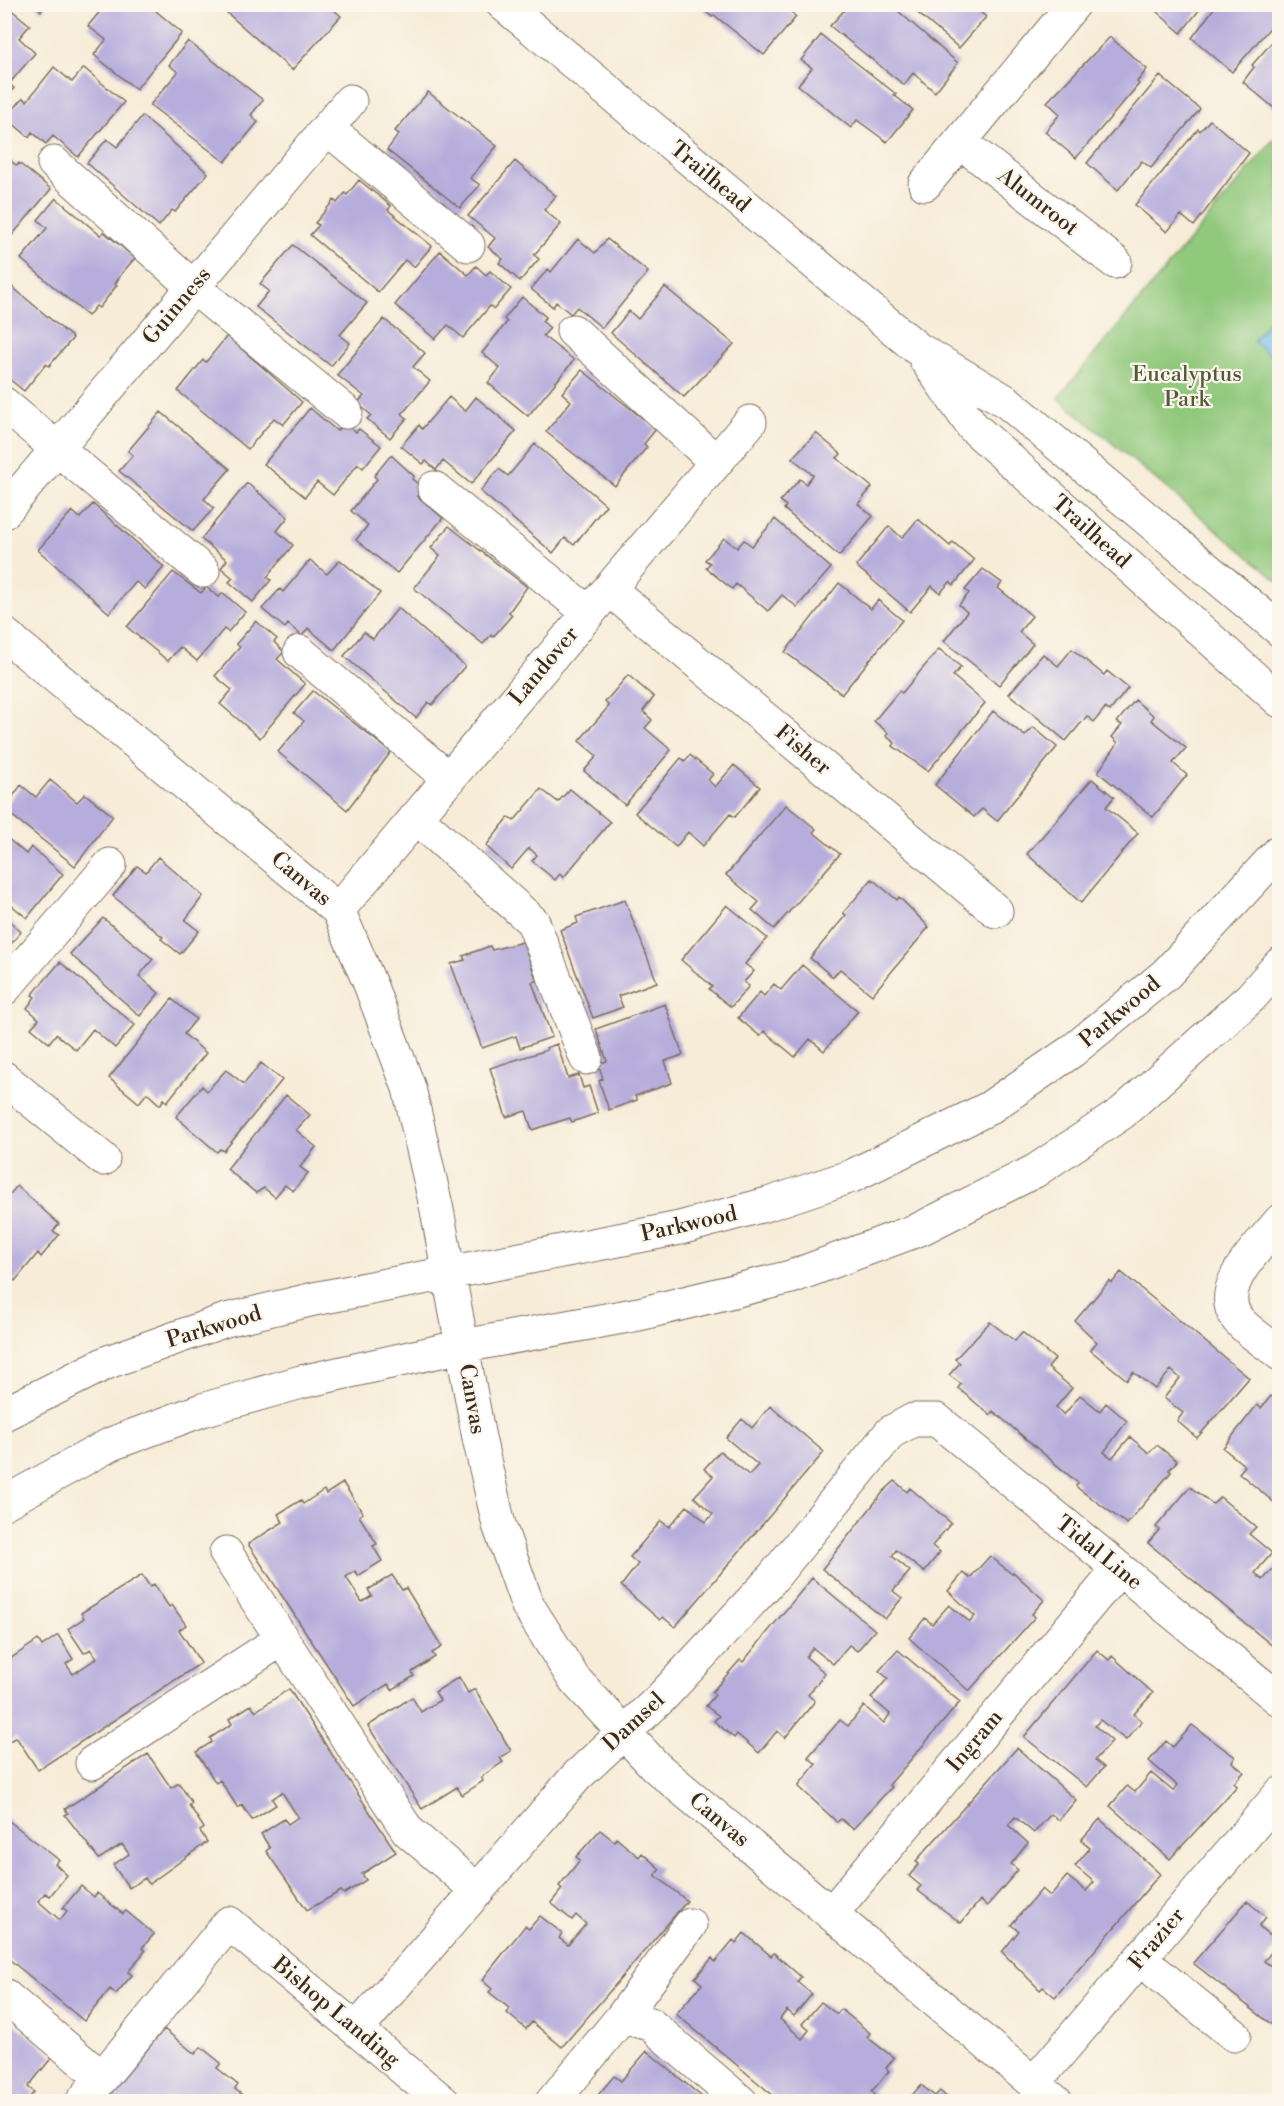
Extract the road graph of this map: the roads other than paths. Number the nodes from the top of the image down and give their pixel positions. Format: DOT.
graph roads {
  1 [pos="503,4"];
  2 [pos="1074,4"];
  3 [pos="350,101"];
  4 [pos="327,128"];
  5 [pos="960,142"];
  6 [pos="54,163"];
  7 [pos="925,184"];
  8 [pos="468,245"];
  9 [pos="1115,262"];
  10 [pos="193,287"];
  11 [pos="573,331"];
  12 [pos="918,349"];
  13 [pos="4,404"];
  14 [pos="346,412"];
  15 [pos="750,422"];
  16 [pos="58,448"];
  17 [pos="716,462"];
  18 [pos="434,488"];
  19 [pos="4,512"];
  20 [pos="203,571"];
  21 [pos="599,601"];
  22 [pos="1280,630"];
  23 [pos="4,634"];
  24 [pos="300,652"];
  25 [pos="1280,701"];
  26 [pos="448,779"];
  27 [pos="416,817"];
  28 [pos="1280,851"];
  29 [pos="110,865"];
  30 [pos="339,910"];
  31 [pos="996,911"];
  32 [pos="1280,964"];
  33 [pos="4,989"];
  34 [pos="586,1058"];
  35 [pos="4,1078"];
  36 [pos="103,1159"];
  37 [pos="1280,1221"];
  38 [pos="448,1273"];
  39 [pos="463,1346"];
  40 [pos="1280,1354"];
  41 [pos="4,1414"];
  42 [pos="913,1420"];
  43 [pos="4,1503"];
  44 [pos="226,1553"];
  45 [pos="1119,1569"];
  46 [pos="282,1638"];
  47 [pos="1280,1700"];
  48 [pos="623,1733"];
  49 [pos="92,1763"];
  50 [pos="1280,1794"];
  51 [pos="478,1891"];
  52 [pos="831,1914"];
  53 [pos="690,1925"];
  54 [pos="1140,1959"];
  55 [pos="4,1995"];
  56 [pos="622,2017"];
  57 [pos="357,2029"];
  58 [pos="1234,2035"];
  59 [pos="92,2090"];
  60 [pos="1045,2092"];
  61 [pos="443,2102"];
  62 [pos="552,2102"];
  63 [pos="741,2102"];
  1 -- 12 [label="street, Trailhead"];
  2 -- 5 [label="street"];
  3 -- 4 [label="street, Guinness"];
  4 -- 8 [label="street"];
  4 -- 10 [label="street, Guinness"];
  5 -- 7 [label="street"];
  5 -- 9 [label="street, Alumroot"];
  6 -- 10 [label="street"];
  10 -- 14 [label="street"];
  10 -- 16 [label="street, Guinness"];
  11 -- 17 [label="street"];
  12 -- 22 [label="street, Trailhead"];
  12 -- 25 [label="street, Trailhead"];
  13 -- 16 [label="street"];
  15 -- 17 [label="street, Landover"];
  16 -- 19 [label="street, Guinness"];
  16 -- 20 [label="street"];
  17 -- 21 [label="street, Landover"];
  18 -- 21 [label="street, Fisher"];
  21 -- 26 [label="street, Landover"];
  21 -- 31 [label="street, Fisher"];
  23 -- 30 [label="street, Canvas"];
  24 -- 26 [label="street"];
  26 -- 27 [label="street, Landover"];
  27 -- 30 [label="street, Landover"];
  27 -- 34 [label="street"];
  28 -- 38 [label="street, Parkwood"];
  29 -- 33 [label="street"];
  30 -- 38 [label="street, Canvas"];
  32 -- 39 [label="street"];
  35 -- 36 [label="street"];
  37 -- 40 [label="street"];
  38 -- 39 [label="street, Canvas"];
  38 -- 41 [label="street, Parkwood"];
  39 -- 43 [label="street"];
  39 -- 48 [label="street, Canvas"];
  42 -- 45 [label="street, Tidal Line"];
  42 -- 48 [label="street, Damsel"];
  44 -- 46 [label="street"];
  45 -- 47 [label="street, Tidal Line"];
  45 -- 52 [label="street, Ingram"];
  46 -- 49 [label="street"];
  46 -- 51 [label="street"];
  48 -- 51 [label="street, Damsel"];
  48 -- 52 [label="street, Canvas"];
  50 -- 54 [label="street, Frazier"];
  51 -- 57 [label="street, Damsel"];
  52 -- 60 [label="street, Canvas"];
  53 -- 56 [label="street"];
  54 -- 58 [label="street"];
  54 -- 60 [label="street, Frazier"];
  55 -- 59 [label="street"];
  56 -- 62 [label="street"];
  56 -- 63 [label="street"];
  57 -- 59 [label="street, Bishop Landing"];
  57 -- 61 [label="street, Bishop Landing"];
}
